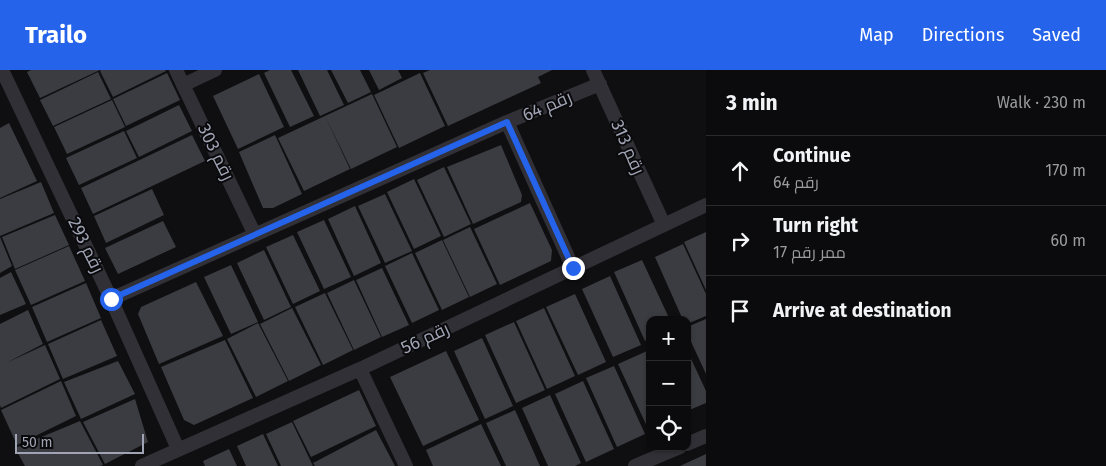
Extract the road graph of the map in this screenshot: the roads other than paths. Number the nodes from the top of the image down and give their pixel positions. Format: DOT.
graph roads {
  1 [pos="2,70"];
  2 [pos="176,70"];
  3 [pos="215,70"];
  4 [pos="593,70"];
  5 [pos="600,84"];
  6 [pos="183,85"];
  7 [pos="507,122"];
  8 [pos="706,205"];
  9 [pos="664,225"];
  10 [pos="255,235"];
  11 [pos="573,268"];
  12 [pos="111,299"];
  13 [pos="360,369"];
  14 [pos="706,436"];
  15 [pos="691,442"];
  16 [pos="178,449"];
  17 [pos="671,451"];
  18 [pos="142,466"];
  19 [pos="406,466"];
  20 [pos="635,466"];
  1 -- 12 [label="street, رقم 293"];
  2 -- 6 [label="street, رقم 303"];
  3 -- 6 [label="street"];
  4 -- 5 [label="street, رقم 313"];
  5 -- 7 [label="street, رقم 64"];
  5 -- 9 [label="street, رقم 313"];
  6 -- 10 [label="street, رقم 303"];
  7 -- 10 [label="street, رقم 64"];
  7 -- 11 [label="street"];
  8 -- 9 [label="street, رقم 56"];
  9 -- 11 [label="street, رقم 56"];
  10 -- 12 [label="street, رقم 64"];
  11 -- 13 [label="street, رقم 56"];
  12 -- 16 [label="street, رقم 293"];
  13 -- 16 [label="street, رقم 56"];
  13 -- 19 [label="street"];
  14 -- 15 [label="street"];
  16 -- 18 [label="street, رقم 56"];
  17 -- 20 [label="street"];
}
